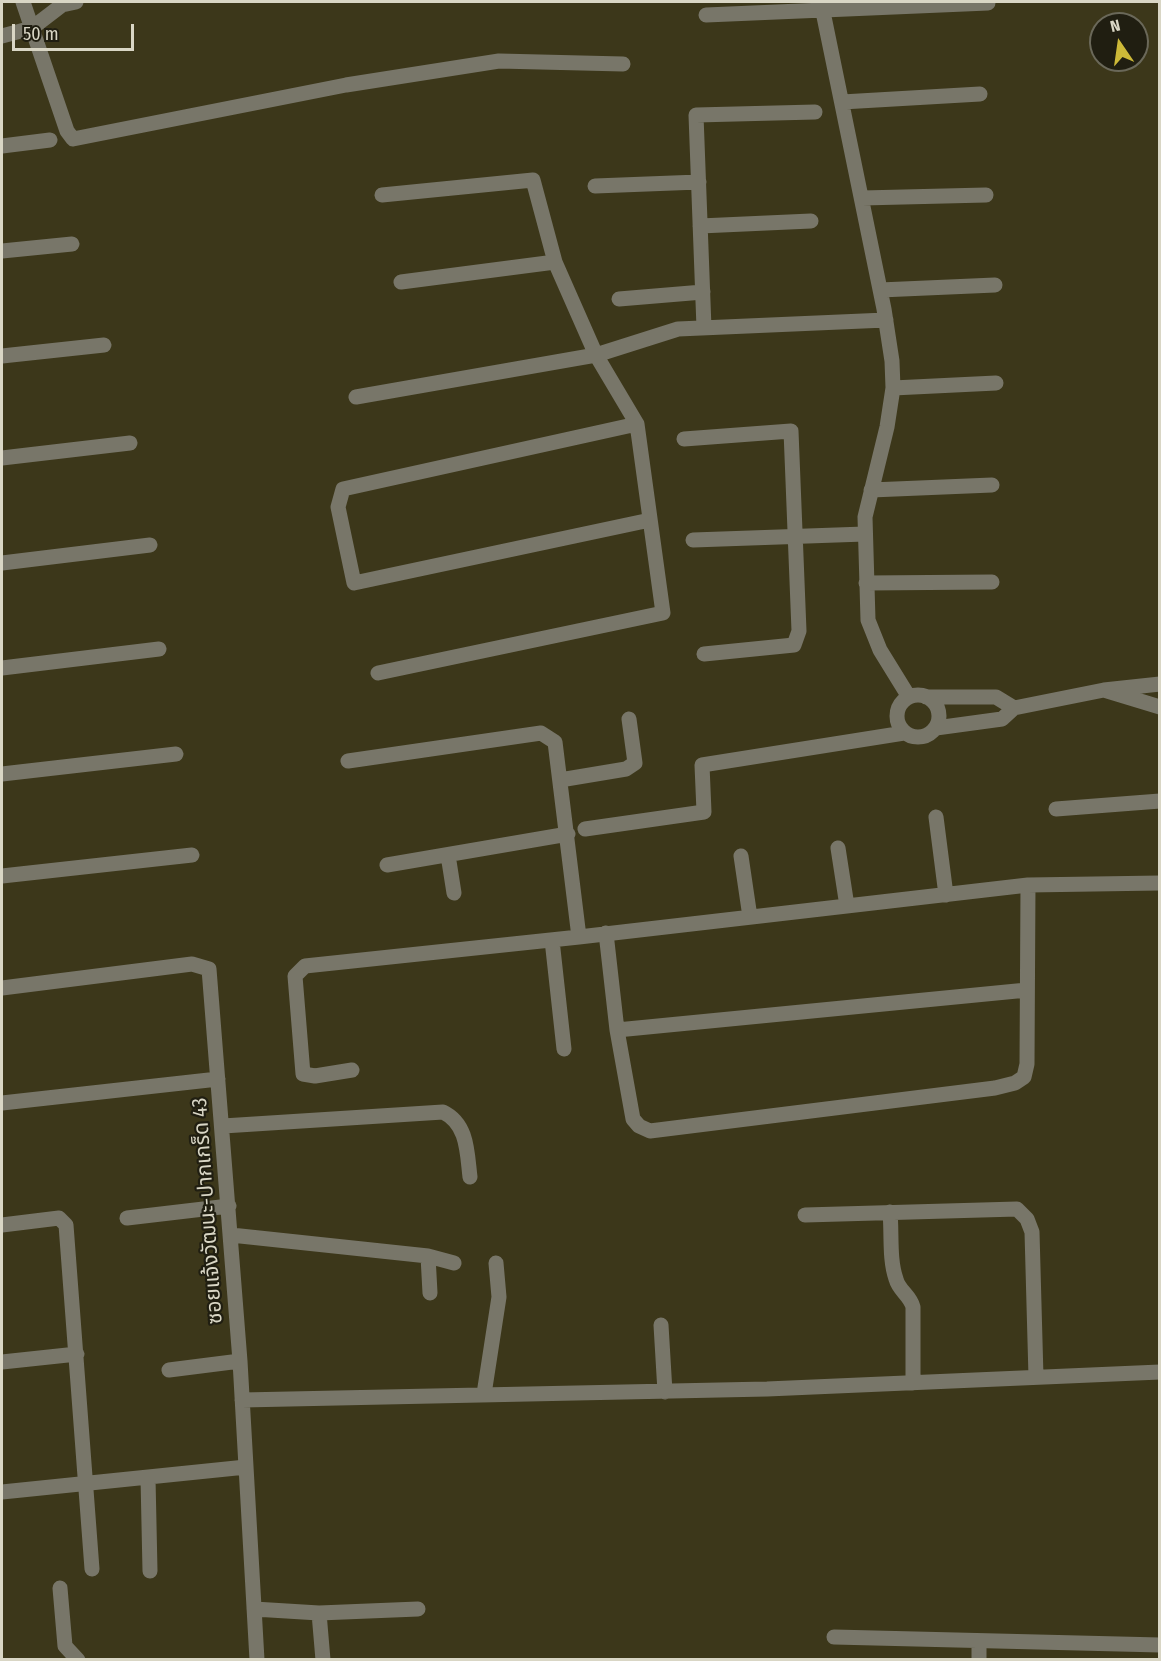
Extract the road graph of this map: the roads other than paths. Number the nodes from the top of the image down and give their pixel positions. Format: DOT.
graph roads {
  1 [pos="23,2"];
  2 [pos="76,2"];
  3 [pos="988,3"];
  4 [pos="822,6"];
  5 [pos="706,15"];
  6 [pos="32,28"];
  7 [pos="2,36"];
  8 [pos="623,64"];
  9 [pos="980,94"];
  10 [pos="842,102"];
  11 [pos="814,112"];
  12 [pos="50,140"];
  13 [pos="2,146"];
  14 [pos="699,182"];
  15 [pos="594,186"];
  16 [pos="382,195"];
  17 [pos="986,195"];
  18 [pos="862,198"];
  19 [pos="811,221"];
  20 [pos="700,226"];
  21 [pos="72,244"];
  22 [pos="2,251"];
  23 [pos="555,262"];
  24 [pos="401,282"];
  25 [pos="995,285"];
  26 [pos="880,290"];
  27 [pos="703,292"];
  28 [pos="619,299"];
  29 [pos="886,320"];
  30 [pos="704,328"];
  31 [pos="104,345"];
  32 [pos="596,355"];
  33 [pos="2,356"];
  34 [pos="996,383"];
  35 [pos="893,388"];
  36 [pos="356,397"];
  37 [pos="637,424"];
  38 [pos="684,439"];
  39 [pos="130,443"];
  40 [pos="2,458"];
  41 [pos="992,485"];
  42 [pos="871,490"];
  43 [pos="650,520"];
  44 [pos="865,534"];
  45 [pos="795,537"];
  46 [pos="693,540"];
  47 [pos="150,545"];
  48 [pos="2,563"];
  49 [pos="992,582"];
  50 [pos="866,583"];
  51 [pos="159,650"];
  52 [pos="704,654"];
  53 [pos="2,668"];
  54 [pos="378,673"];
  55 [pos="1160,684"];
  56 [pos="1104,690"];
  57 [pos="909,697"];
  58 [pos="926,697"];
  59 [pos="1160,706"];
  60 [pos="1014,708"];
  61 [pos="628,719"];
  62 [pos="936,728"];
  63 [pos="904,733"];
  64 [pos="176,754"];
  65 [pos="348,761"];
  66 [pos="2,774"];
  67 [pos="560,780"];
  68 [pos="1160,801"];
  69 [pos="1056,809"];
  70 [pos="936,817"];
  71 [pos="585,829"];
  72 [pos="568,834"];
  73 [pos="838,848"];
  74 [pos="192,855"];
  75 [pos="448,855"];
  76 [pos="741,856"];
  77 [pos="387,866"];
  78 [pos="2,876"];
  79 [pos="1160,883"];
  80 [pos="1028,885"];
  81 [pos="454,893"];
  82 [pos="946,895"];
  83 [pos="847,906"];
  84 [pos="750,917"];
  85 [pos="606,933"];
  86 [pos="579,938"];
  87 [pos="552,940"];
  88 [pos="2,988"];
  89 [pos="1027,990"];
  90 [pos="617,1030"];
  91 [pos="564,1049"];
  92 [pos="352,1070"];
  93 [pos="218,1079"];
  94 [pos="2,1103"];
  95 [pos="223,1126"];
  96 [pos="471,1177"];
  97 [pos="229,1206"];
  98 [pos="890,1212"];
  99 [pos="805,1215"];
  100 [pos="127,1218"];
  101 [pos="2,1225"];
  102 [pos="231,1235"];
  103 [pos="428,1257"];
  104 [pos="454,1263"];
  105 [pos="495,1263"];
  106 [pos="430,1293"];
  107 [pos="661,1325"];
  108 [pos="77,1354"];
  109 [pos="240,1361"];
  110 [pos="2,1362"];
  111 [pos="169,1370"];
  112 [pos="1160,1372"];
  113 [pos="1036,1377"];
  114 [pos="913,1383"];
  115 [pos="665,1392"];
  116 [pos="484,1394"];
  117 [pos="242,1400"];
  118 [pos="246,1467"];
  119 [pos="148,1478"];
  120 [pos="85,1484"];
  121 [pos="2,1492"];
  122 [pos="92,1569"];
  123 [pos="150,1571"];
  124 [pos="60,1588"];
  125 [pos="254,1609"];
  126 [pos="418,1610"];
  127 [pos="319,1613"];
  128 [pos="834,1637"];
  129 [pos="979,1641"];
  130 [pos="1160,1645"];
  131 [pos="78,1659"];
  132 [pos="257,1659"];
  133 [pos="323,1659"];
  134 [pos="979,1659"];
  1 -- 6 [label="street"];
  2 -- 6 [label="street"];
  3 -- 4 [label="street"];
  4 -- 5 [label="street"];
  4 -- 10 [label="street"];
  6 -- 7 [label="street"];
  6 -- 8 [label="street"];
  9 -- 10 [label="street"];
  10 -- 18 [label="street"];
  11 -- 14 [label="street"];
  12 -- 13 [label="street"];
  14 -- 15 [label="street"];
  14 -- 20 [label="street"];
  16 -- 23 [label="street"];
  17 -- 18 [label="street"];
  18 -- 26 [label="street"];
  19 -- 20 [label="street"];
  20 -- 27 [label="street"];
  21 -- 22 [label="street"];
  23 -- 24 [label="street"];
  23 -- 32 [label="street"];
  25 -- 26 [label="street"];
  26 -- 29 [label="street"];
  27 -- 28 [label="street"];
  27 -- 30 [label="street"];
  29 -- 30 [label="street"];
  29 -- 35 [label="street"];
  30 -- 32 [label="street"];
  31 -- 33 [label="street"];
  32 -- 36 [label="street"];
  32 -- 37 [label="street"];
  34 -- 35 [label="street"];
  35 -- 42 [label="street"];
  37 -- 43 [label="street"];
  37 -- 43 [label="street"];
  38 -- 45 [label="street"];
  39 -- 40 [label="street"];
  41 -- 42 [label="street"];
  42 -- 44 [label="street"];
  43 -- 54 [label="street"];
  44 -- 45 [label="street"];
  44 -- 50 [label="street"];
  45 -- 46 [label="street"];
  45 -- 52 [label="street"];
  47 -- 48 [label="street"];
  49 -- 50 [label="street"];
  50 -- 57 [label="street"];
  51 -- 53 [label="street"];
  55 -- 56 [label="street"];
  56 -- 59 [label="street"];
  56 -- 60 [label="street"];
  57 -- 58 [label="street"];
  57 -- 63 [label="street"];
  58 -- 60 [label="street"];
  58 -- 62 [label="street"];
  60 -- 62 [label="street"];
  61 -- 67 [label="street"];
  62 -- 63 [label="street"];
  63 -- 71 [label="street"];
  64 -- 66 [label="street"];
  65 -- 67 [label="street"];
  67 -- 72 [label="street"];
  68 -- 69 [label="street"];
  70 -- 82 [label="street"];
  72 -- 75 [label="street"];
  72 -- 86 [label="street"];
  73 -- 83 [label="street"];
  74 -- 78 [label="street"];
  75 -- 77 [label="street"];
  75 -- 81 [label="street"];
  76 -- 84 [label="street"];
  79 -- 80 [label="street"];
  80 -- 82 [label="street"];
  80 -- 89 [label="street"];
  82 -- 83 [label="street"];
  83 -- 84 [label="street"];
  84 -- 85 [label="street"];
  85 -- 86 [label="street"];
  85 -- 90 [label="street"];
  86 -- 87 [label="street"];
  87 -- 91 [label="street"];
  87 -- 92 [label="street"];
  88 -- 93 [label="street, ซอยแจ้งวัฒนะ-ปากเกร็ด 43"];
  89 -- 90 [label="street"];
  89 -- 90 [label="street"];
  93 -- 94 [label="street"];
  93 -- 95 [label="street, ซอยแจ้งวัฒนะ-ปากเกร็ด 43"];
  95 -- 96 [label="street"];
  95 -- 97 [label="street, ซอยแจ้งวัฒนะ-ปากเกร็ด 43"];
  97 -- 100 [label="street"];
  97 -- 102 [label="street, ซอยแจ้งวัฒนะ-ปากเกร็ด 43"];
  98 -- 99 [label="street"];
  98 -- 113 [label="street"];
  98 -- 114 [label="street"];
  101 -- 108 [label="street"];
  102 -- 103 [label="street"];
  102 -- 109 [label="street, ซอยแจ้งวัฒนะ-ปากเกร็ด 43"];
  103 -- 104 [label="street"];
  103 -- 106 [label="street"];
  105 -- 116 [label="street"];
  107 -- 115 [label="street"];
  108 -- 110 [label="street"];
  108 -- 120 [label="street"];
  109 -- 111 [label="street"];
  109 -- 117 [label="street, ซอยแจ้งวัฒนะ-ปากเกร็ด 43"];
  112 -- 113 [label="street"];
  113 -- 114 [label="street"];
  114 -- 115 [label="street"];
  115 -- 116 [label="street"];
  116 -- 117 [label="street"];
  117 -- 118 [label="street, ซอยแจ้งวัฒนะ-ปากเกร็ด 43"];
  118 -- 119 [label="street"];
  118 -- 125 [label="street, ซอยแจ้งวัฒนะ-ปากเกร็ด 43"];
  119 -- 120 [label="street"];
  119 -- 123 [label="street"];
  120 -- 121 [label="street"];
  120 -- 122 [label="street"];
  124 -- 131 [label="street"];
  125 -- 127 [label="street"];
  125 -- 132 [label="street, ซอยแจ้งวัฒนะ-ปากเกร็ด 43"];
  126 -- 127 [label="street"];
  127 -- 133 [label="street"];
  128 -- 129 [label="street"];
  129 -- 130 [label="street"];
  129 -- 134 [label="street"];
}
